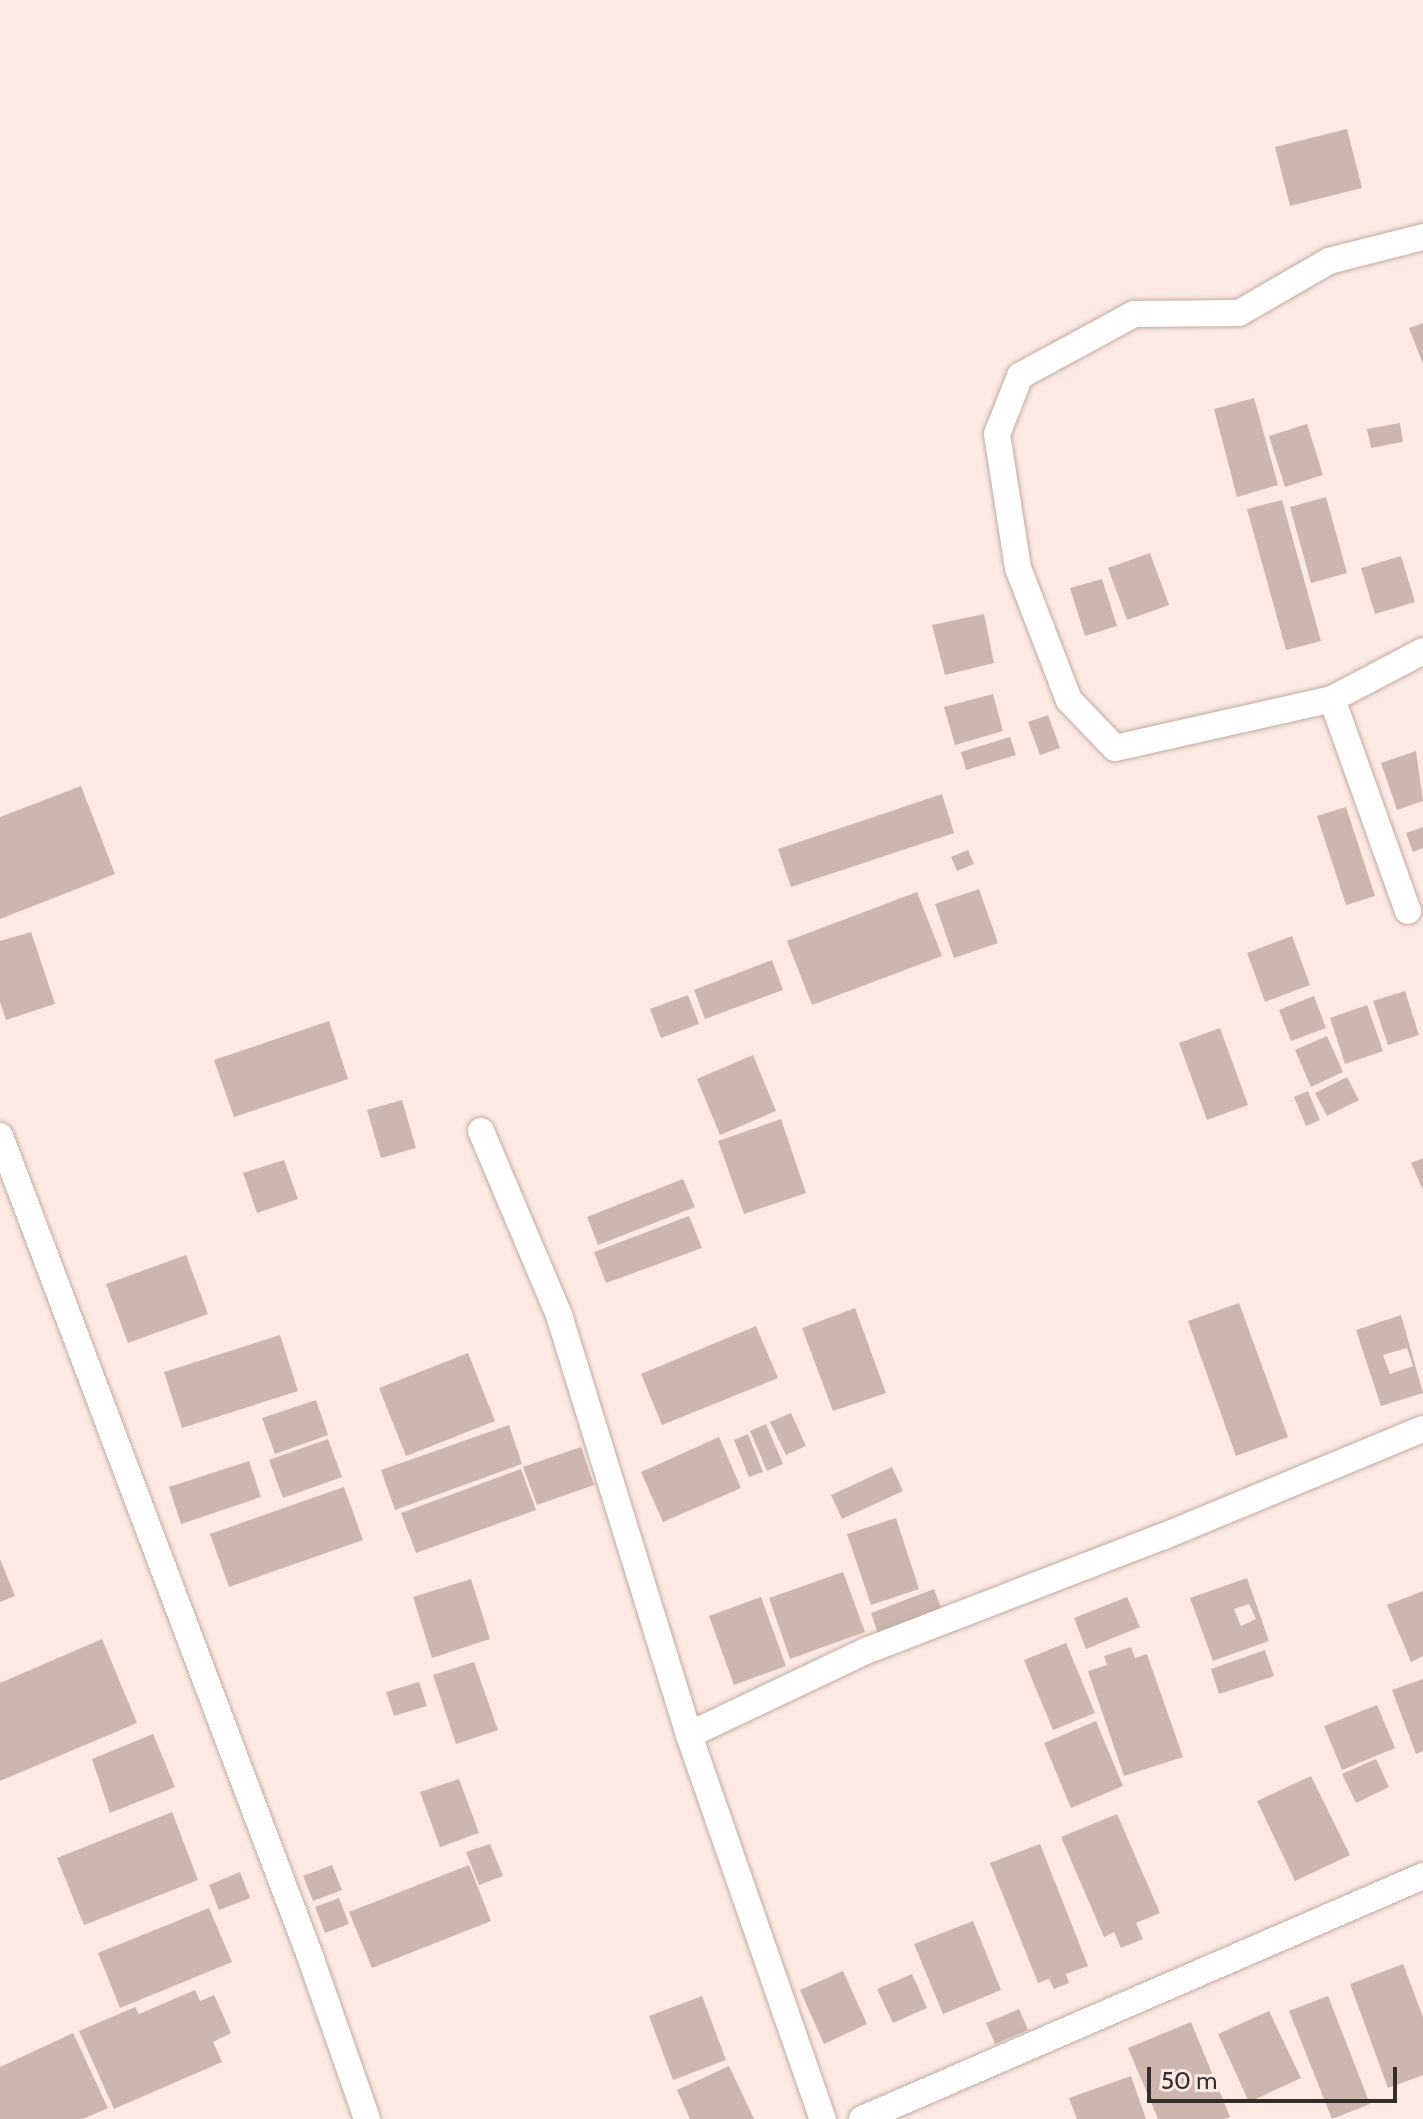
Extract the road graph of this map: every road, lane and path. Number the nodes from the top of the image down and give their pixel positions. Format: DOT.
graph roads {
  1 [pos="1423,237"];
  2 [pos="1423,651"];
  3 [pos="1332,699"];
  4 [pos="1408,911"];
  5 [pos="481,1131"];
  6 [pos="0,1136"];
  7 [pos="1423,1429"];
  8 [pos="689,1735"];
  9 [pos="1423,1876"];
  10 [pos="367,2119"];
  11 [pos="823,2119"];
  12 [pos="862,2119"];
  1 -- 3 [label="street"];
  2 -- 3 [label="street"];
  3 -- 4 [label="street"];
  5 -- 8 [label="street"];
  6 -- 10 [label="street"];
  7 -- 8 [label="street"];
  8 -- 11 [label="street"];
  9 -- 12 [label="street"];
}
